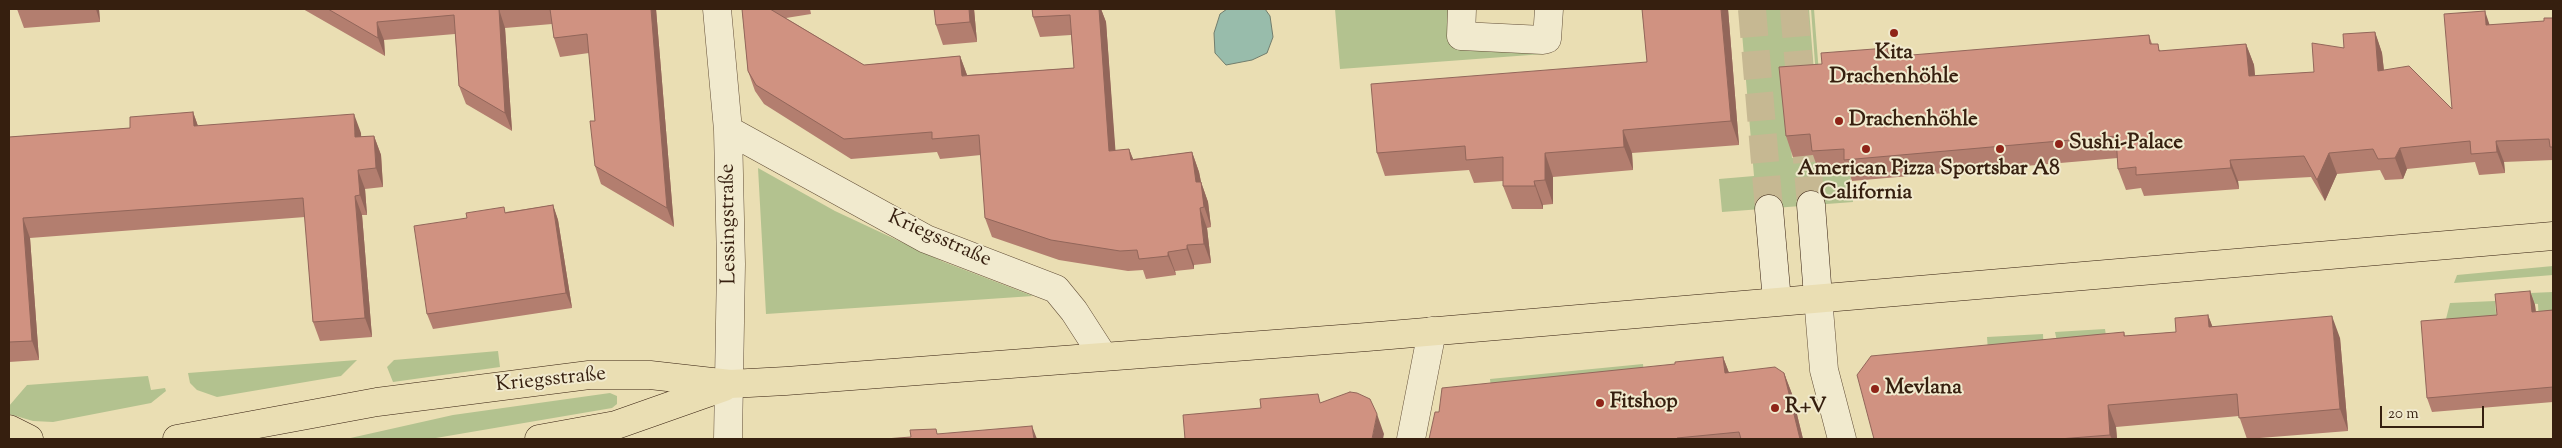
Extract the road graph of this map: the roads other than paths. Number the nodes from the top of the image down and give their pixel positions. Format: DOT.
graph roads {
  1 [pos="717,9"];
  2 [pos="1462,9"];
  3 [pos="1549,9"];
  4 [pos="728,130"];
  5 [pos="1811,205"];
  6 [pos="1769,209"];
  7 [pos="2553,236"];
  8 [pos="1818,297"];
  9 [pos="1777,302"];
  10 [pos="1432,331"];
  11 [pos="1103,356"];
  12 [pos="730,384"];
  13 [pos="9,429"];
  14 [pos="29,439"];
  15 [pos="176,439"];
  16 [pos="539,439"];
  17 [pos="728,439"];
  18 [pos="1411,439"];
  19 [pos="1842,439"];
  1 -- 4 [label="street, Lessingstraße"];
  2 -- 3 [label="street"];
  4 -- 11 [label="street, Kriegsstraße"];
  4 -- 12 [label="street, Lessingstraße"];
  5 -- 8 [label="street"];
  6 -- 9 [label="street"];
  7 -- 8 [label="main road"];
  8 -- 9 [label="main road"];
  8 -- 19 [label="street"];
  9 -- 10 [label="main road"];
  10 -- 11 [label="main road"];
  10 -- 18 [label="street"];
  11 -- 12 [label="main road"];
  12 -- 15 [label="main road, Kriegsstraße"];
  12 -- 16 [label="main road"];
  12 -- 17 [label="street, Lessingstraße"];
  13 -- 14 [label="main road"];
}
